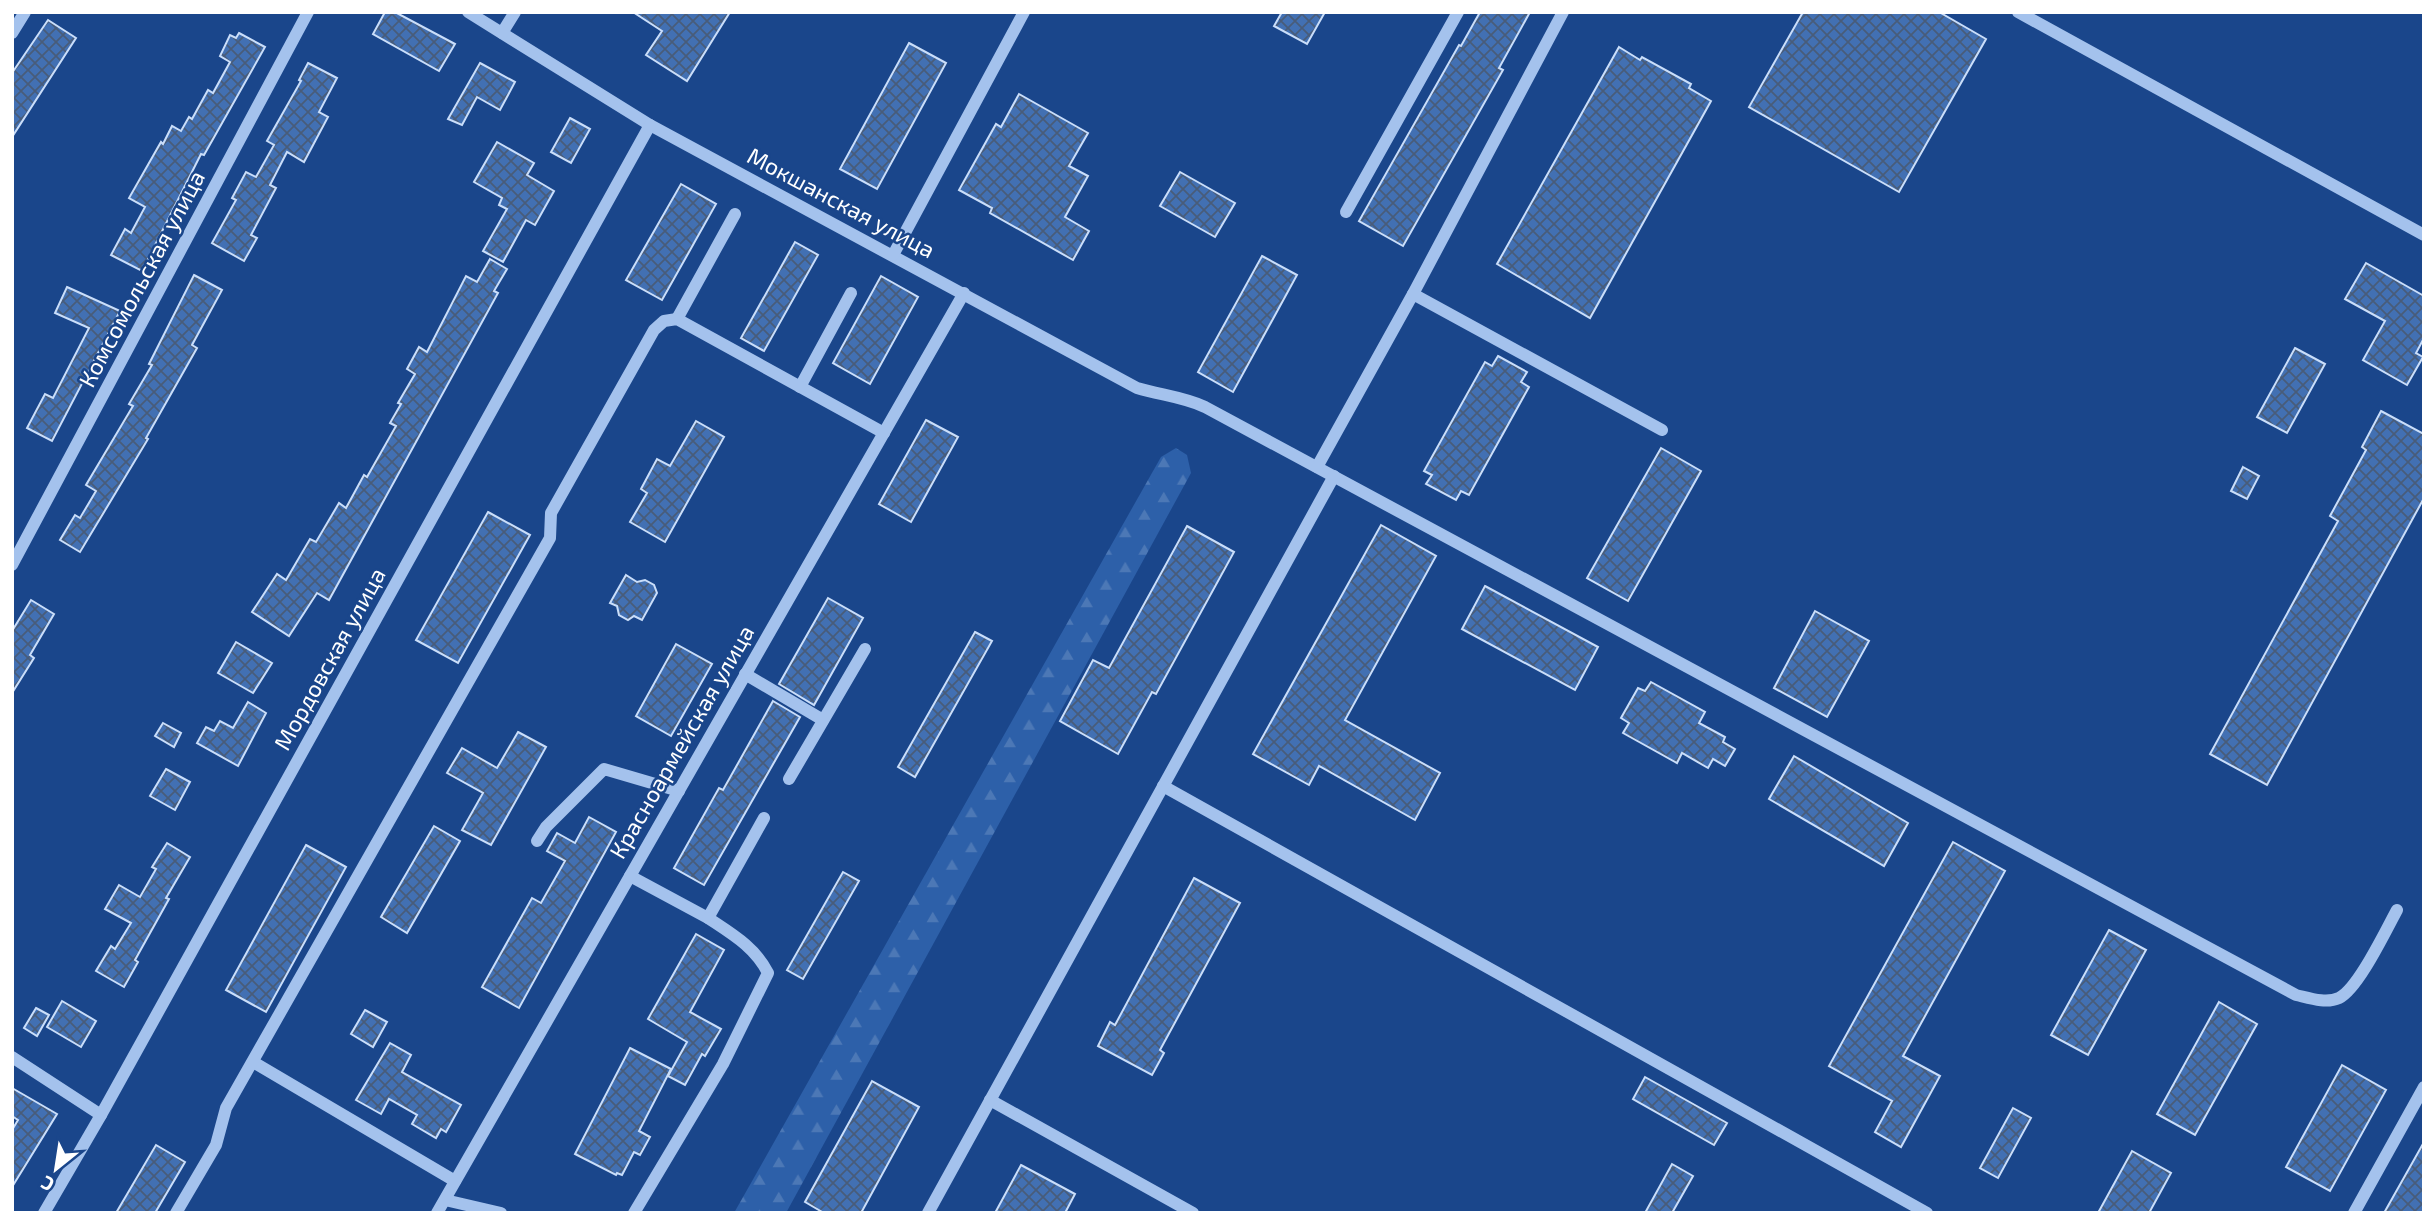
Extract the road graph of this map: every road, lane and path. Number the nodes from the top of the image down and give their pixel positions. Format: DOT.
graph roads {
  1 [pos="25,12"];
  2 [pos="308,12"];
  3 [pos="468,12"];
  4 [pos="515,12"];
  5 [pos="1024,12"];
  6 [pos="1458,12"];
  7 [pos="1563,12"];
  8 [pos="2018,12"];
  9 [pos="12,33"];
  10 [pos="502,33"];
  11 [pos="650,125"];
  12 [pos="1346,212"];
  13 [pos="735,214"];
  14 [pos="2424,235"];
  15 [pos="892,255"];
  16 [pos="851,293"];
  17 [pos="964,293"];
  18 [pos="1413,294"];
  19 [pos="677,319"];
  20 [pos="800,387"];
  21 [pos="1662,430"];
  22 [pos="884,433"];
  23 [pos="1317,467"];
  24 [pos="1334,476"];
  25 [pos="12,565"];
  26 [pos="864,649"];
  27 [pos="745,674"];
  28 [pos="823,720"];
  29 [pos="789,779"];
  30 [pos="1163,786"];
  31 [pos="679,791"];
  32 [pos="764,818"];
  33 [pos="537,841"];
  34 [pos="630,876"];
  35 [pos="2397,910"];
  36 [pos="708,918"];
  37 [pos="12,1057"];
  38 [pos="253,1062"];
  39 [pos="2424,1087"];
  40 [pos="990,1100"];
  41 [pos="101,1115"];
  42 [pos="455,1181"];
  43 [pos="444,1200"];
  44 [pos="44,1213"];
  45 [pos="176,1213"];
  46 [pos="437,1213"];
  47 [pos="501,1213"];
  48 [pos="634,1213"];
  49 [pos="928,1213"];
  50 [pos="1193,1213"];
  51 [pos="1927,1213"];
  52 [pos="2354,1213"];
  1 -- 9 [label="street"];
  2 -- 25 [label="street, Комсомольская улица"];
  3 -- 10 [label="street, Мокшанская улица"];
  4 -- 10 [label="street"];
  5 -- 15 [label="street"];
  6 -- 12 [label="street"];
  7 -- 18 [label="street"];
  8 -- 14 [label="street"];
  10 -- 11 [label="street, Мокшанская улица"];
  11 -- 15 [label="street, Мокшанская улица"];
  11 -- 41 [label="street, Мордовская улица"];
  13 -- 19 [label="street"];
  15 -- 17 [label="street, Мокшанская улица"];
  16 -- 20 [label="street"];
  17 -- 22 [label="street, Красноармейская улица"];
  17 -- 23 [label="street, Мокшанская улица"];
  18 -- 21 [label="street"];
  18 -- 23 [label="street"];
  19 -- 20 [label="street"];
  19 -- 38 [label="street"];
  20 -- 22 [label="street"];
  22 -- 27 [label="street, Красноармейская улица"];
  23 -- 24 [label="street, Мокшанская улица"];
  24 -- 30 [label="street"];
  24 -- 35 [label="street, Мокшанская улица"];
  26 -- 28 [label="street"];
  27 -- 28 [label="street"];
  27 -- 31 [label="street, Красноармейская улица"];
  28 -- 29 [label="street"];
  30 -- 40 [label="street"];
  30 -- 51 [label="street"];
  31 -- 33 [label="street"];
  31 -- 34 [label="street, Красноармейская улица"];
  32 -- 36 [label="street"];
  34 -- 36 [label="street"];
  34 -- 42 [label="street, Красноармейская улица"];
  36 -- 48 [label="street"];
  37 -- 41 [label="street"];
  38 -- 42 [label="street"];
  38 -- 45 [label="street"];
  39 -- 52 [label="street"];
  40 -- 49 [label="street"];
  40 -- 50 [label="street"];
  41 -- 44 [label="street, Мордовская улица"];
  42 -- 43 [label="street, Красноармейская улица"];
  43 -- 46 [label="street, Красноармейская улица"];
  43 -- 47 [label="street"];
}
